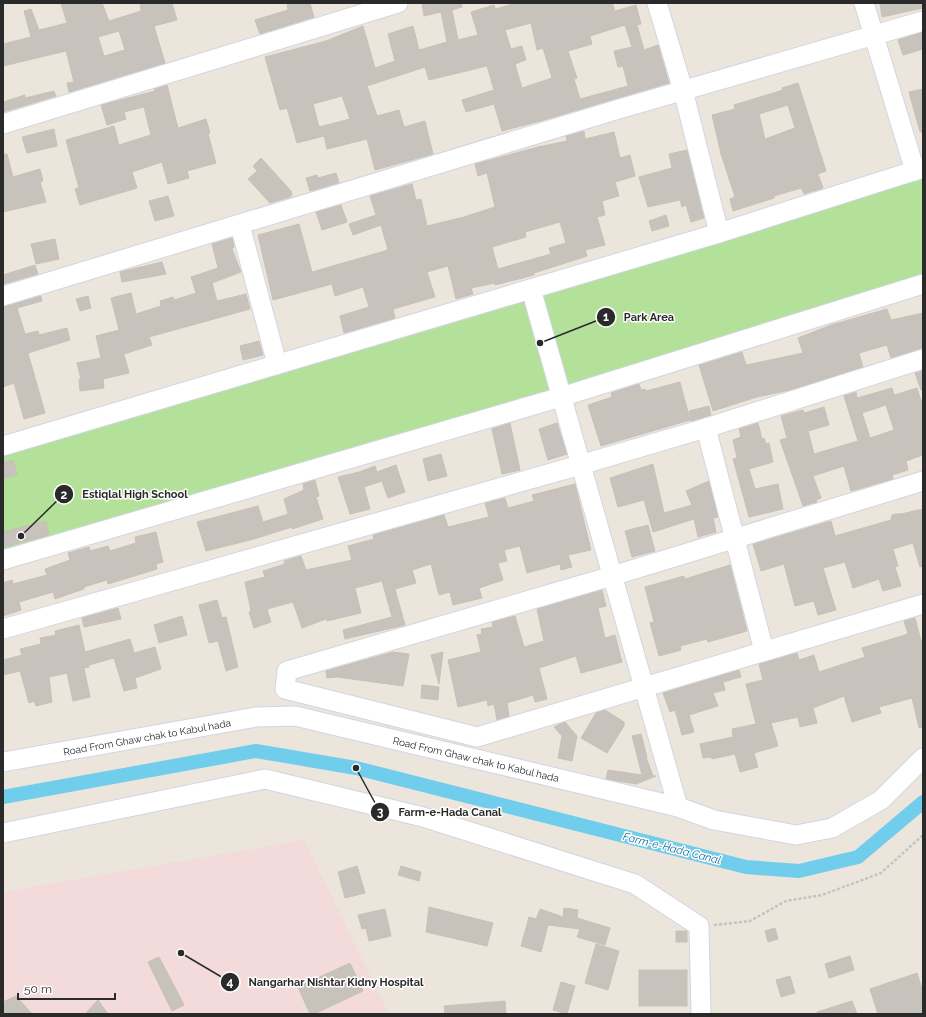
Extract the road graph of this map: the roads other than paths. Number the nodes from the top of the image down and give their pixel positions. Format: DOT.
graph roads {
  1 [pos="398,3"];
  2 [pos="657,3"];
  3 [pos="864,3"];
  4 [pos="923,21"];
  5 [pos="874,36"];
  6 [pos="683,90"];
  7 [pos="3,124"];
  8 [pos="919,169"];
  9 [pos="240,225"];
  10 [pos="719,233"];
  11 [pos="923,284"];
  12 [pos="530,289"];
  13 [pos="3,296"];
  14 [pos="923,359"];
  15 [pos="276,364"];
  16 [pos="561,397"];
  17 [pos="706,428"];
  18 [pos="3,446"];
  19 [pos="580,465"];
  20 [pos="923,480"];
  21 [pos="734,538"];
  22 [pos="3,560"];
  23 [pos="612,576"];
  24 [pos="923,604"];
  25 [pos="3,628"];
  26 [pos="764,651"];
  27 [pos="643,687"];
  28 [pos="923,758"];
  29 [pos="3,762"];
  30 [pos="678,807"];
  31 [pos="3,833"];
  32 [pos="701,1014"];
  1 -- 7 [label="street"];
  2 -- 6 [label="street"];
  3 -- 5 [label="street"];
  4 -- 5 [label="street"];
  5 -- 6 [label="street"];
  5 -- 8 [label="street"];
  6 -- 9 [label="street"];
  6 -- 10 [label="street"];
  8 -- 10 [label="street"];
  9 -- 13 [label="street"];
  9 -- 15 [label="street"];
  10 -- 12 [label="street"];
  11 -- 16 [label="street"];
  12 -- 15 [label="street"];
  12 -- 16 [label="street"];
  14 -- 17 [label="street"];
  15 -- 18 [label="street"];
  16 -- 19 [label="street"];
  16 -- 22 [label="street"];
  17 -- 19 [label="street"];
  17 -- 21 [label="street"];
  19 -- 23 [label="street"];
  19 -- 25 [label="street"];
  20 -- 21 [label="street"];
  21 -- 23 [label="street"];
  21 -- 26 [label="street"];
  23 -- 27 [label="street"];
  23 -- 27 [label="street"];
  24 -- 26 [label="street"];
  26 -- 27 [label="street"];
  27 -- 30 [label="street"];
  28 -- 30 [label="street, Road From Ghaw chak to Kabul hada"];
  29 -- 30 [label="street, Road From Ghaw chak to Kabul hada"];
  31 -- 32 [label="street"];
}
